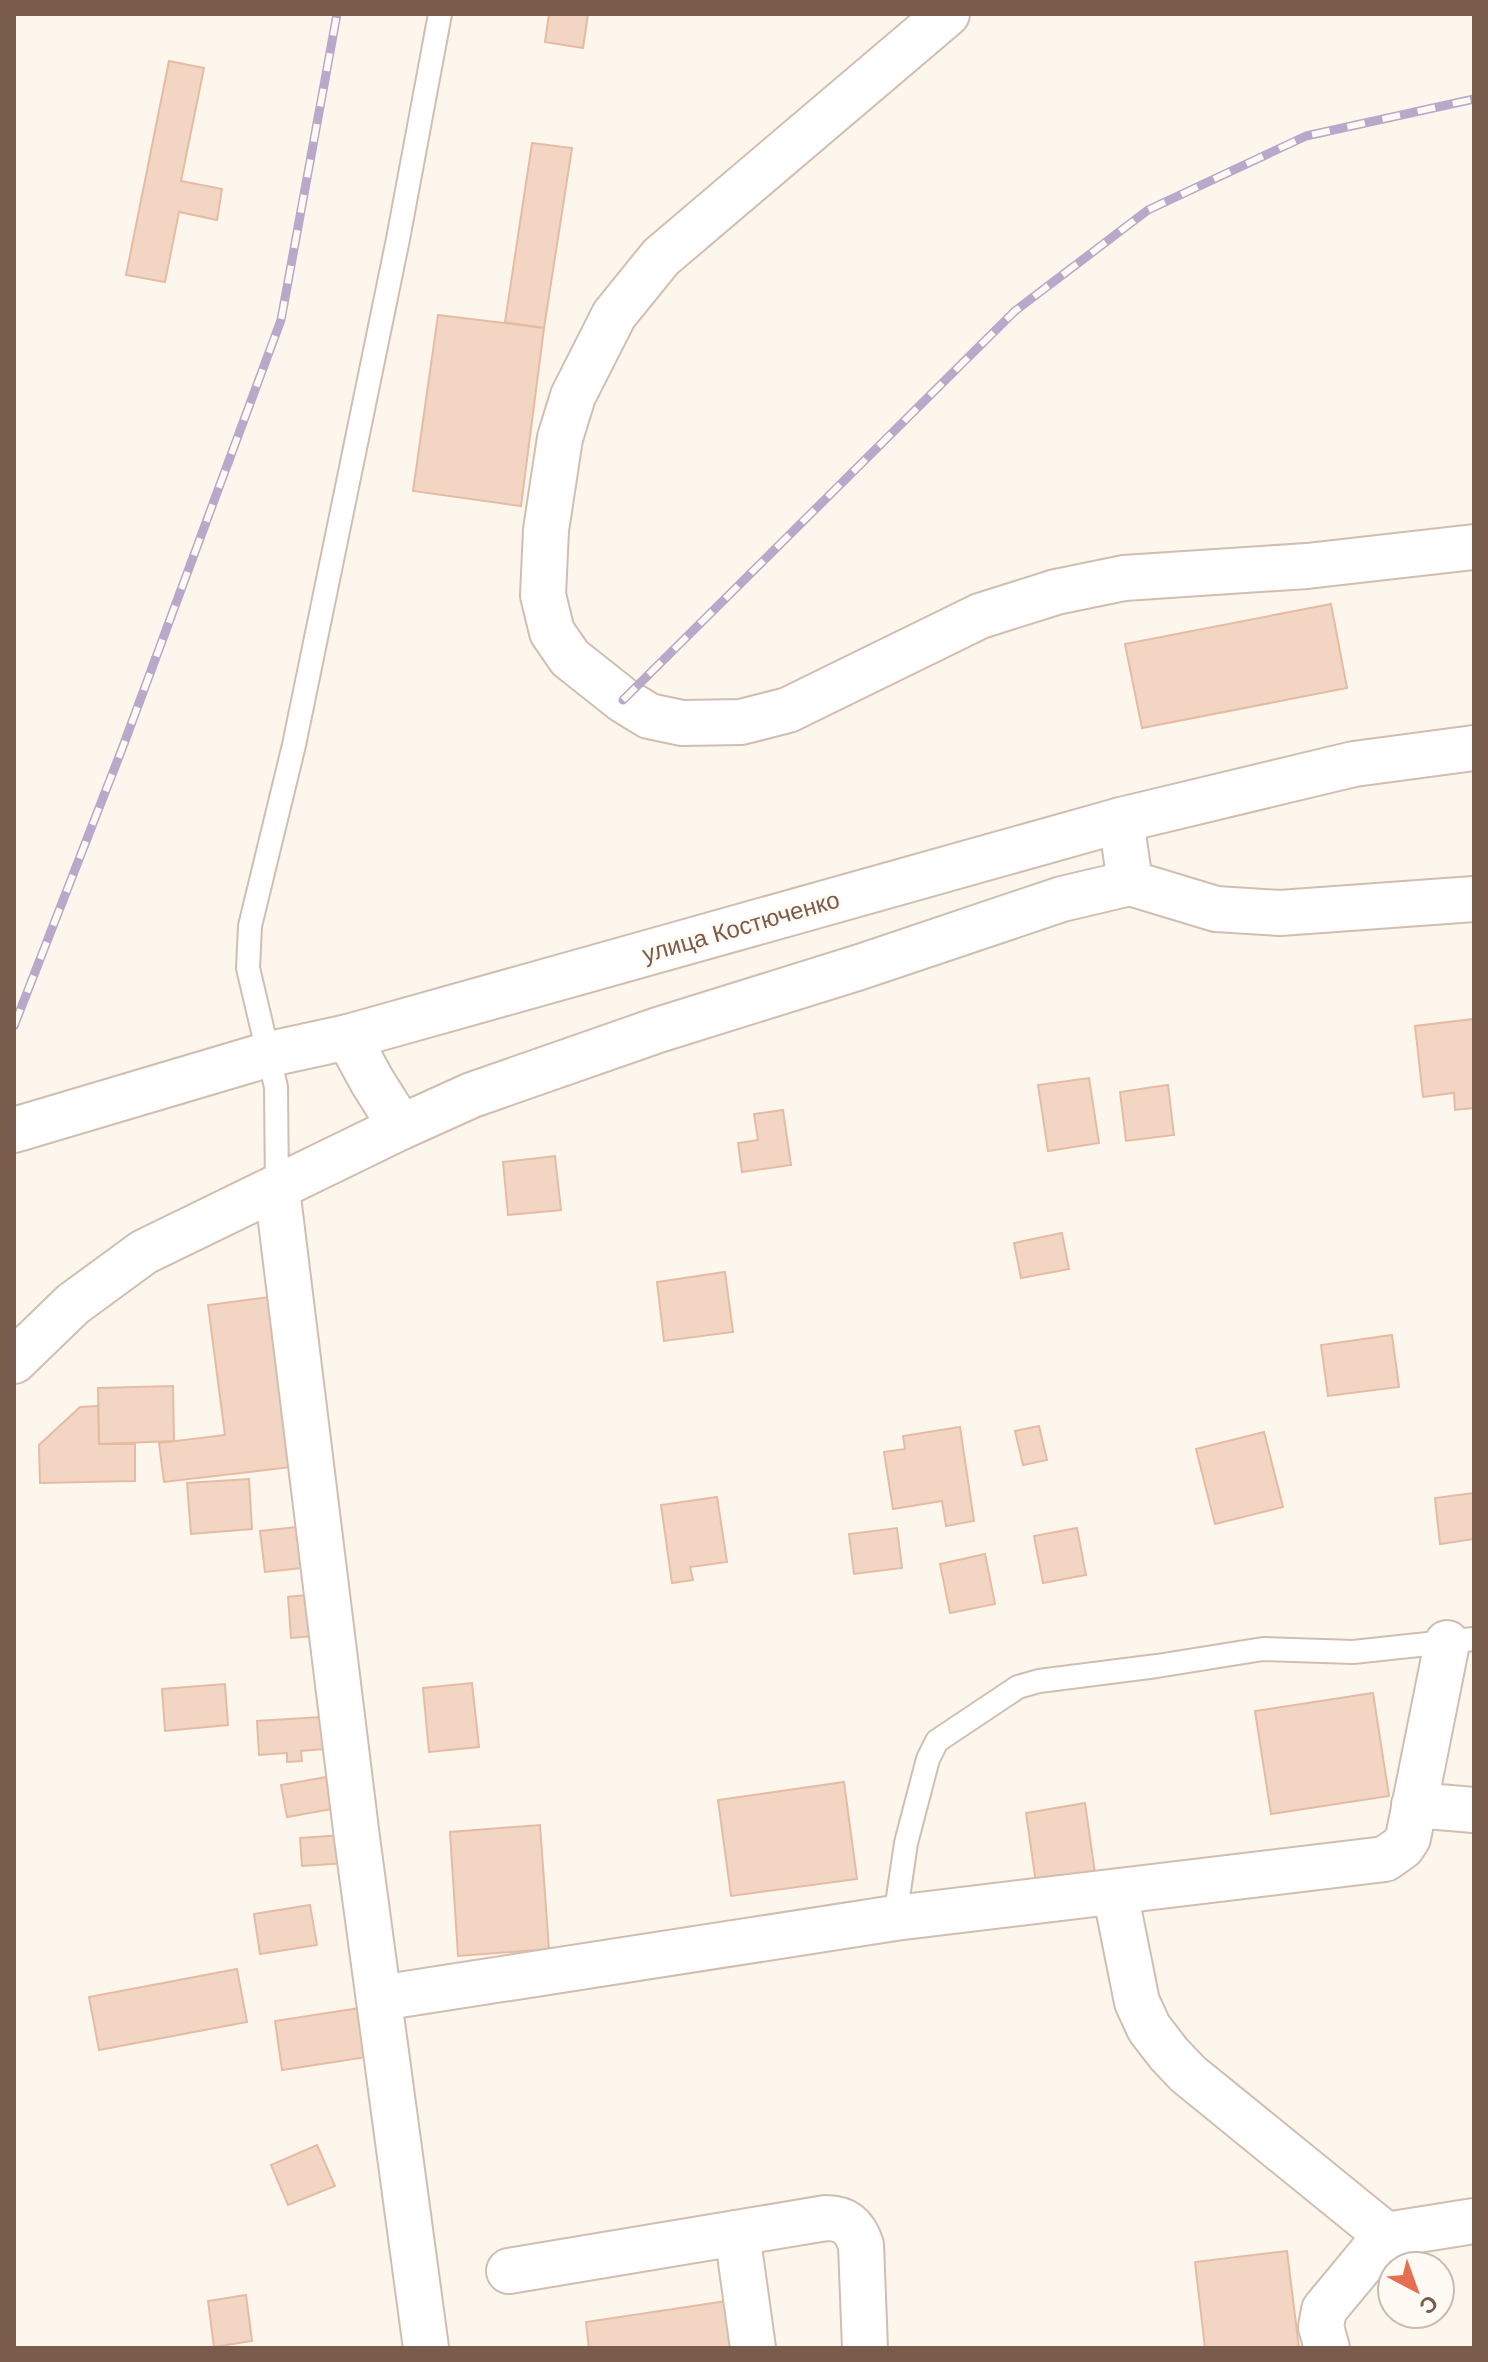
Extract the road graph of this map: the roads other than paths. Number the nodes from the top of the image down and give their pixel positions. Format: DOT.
graph roads {
  1 [pos="440,14"];
  2 [pos="947,14"];
  3 [pos="1474,547"];
  4 [pos="1474,748"];
  5 [pos="1121,820"];
  6 [pos="1130,883"];
  7 [pos="1474,899"];
  8 [pos="348,1037"];
  9 [pos="270,1054"];
  10 [pos="401,1127"];
  11 [pos="14,1130"];
  12 [pos="277,1189"];
  13 [pos="14,1361"];
  14 [pos="1460,1641"];
  15 [pos="1414,1805"];
  16 [pos="1474,1810"];
  17 [pos="1115,1892"];
  18 [pos="895,1918"];
  19 [pos="380,1998"];
  20 [pos="1474,2221"];
  21 [pos="737,2233"];
  22 [pos="1386,2235"];
  23 [pos="509,2271"];
  24 [pos="426,2348"];
  25 [pos="753,2348"];
  26 [pos="865,2348"];
  27 [pos="1327,2348"];
  1 -- 9 [label="lane"];
  2 -- 3 [label="street"];
  4 -- 5 [label="street, улица Костюченко"];
  5 -- 6 [label="street"];
  5 -- 8 [label="street, улица Костюченко"];
  6 -- 7 [label="street"];
  6 -- 10 [label="street"];
  8 -- 9 [label="street, улица Костюченко"];
  8 -- 10 [label="street"];
  9 -- 11 [label="street, улица Костюченко"];
  9 -- 12 [label="lane"];
  10 -- 12 [label="street"];
  12 -- 13 [label="street"];
  12 -- 19 [label="street"];
  14 -- 15 [label="street"];
  14 -- 18 [label="lane"];
  15 -- 16 [label="street"];
  15 -- 17 [label="street"];
  17 -- 18 [label="street"];
  17 -- 22 [label="street"];
  18 -- 19 [label="street"];
  19 -- 24 [label="street"];
  20 -- 22 [label="street"];
  21 -- 23 [label="street"];
  21 -- 25 [label="street"];
  21 -- 26 [label="street"];
  22 -- 27 [label="street"];
}
